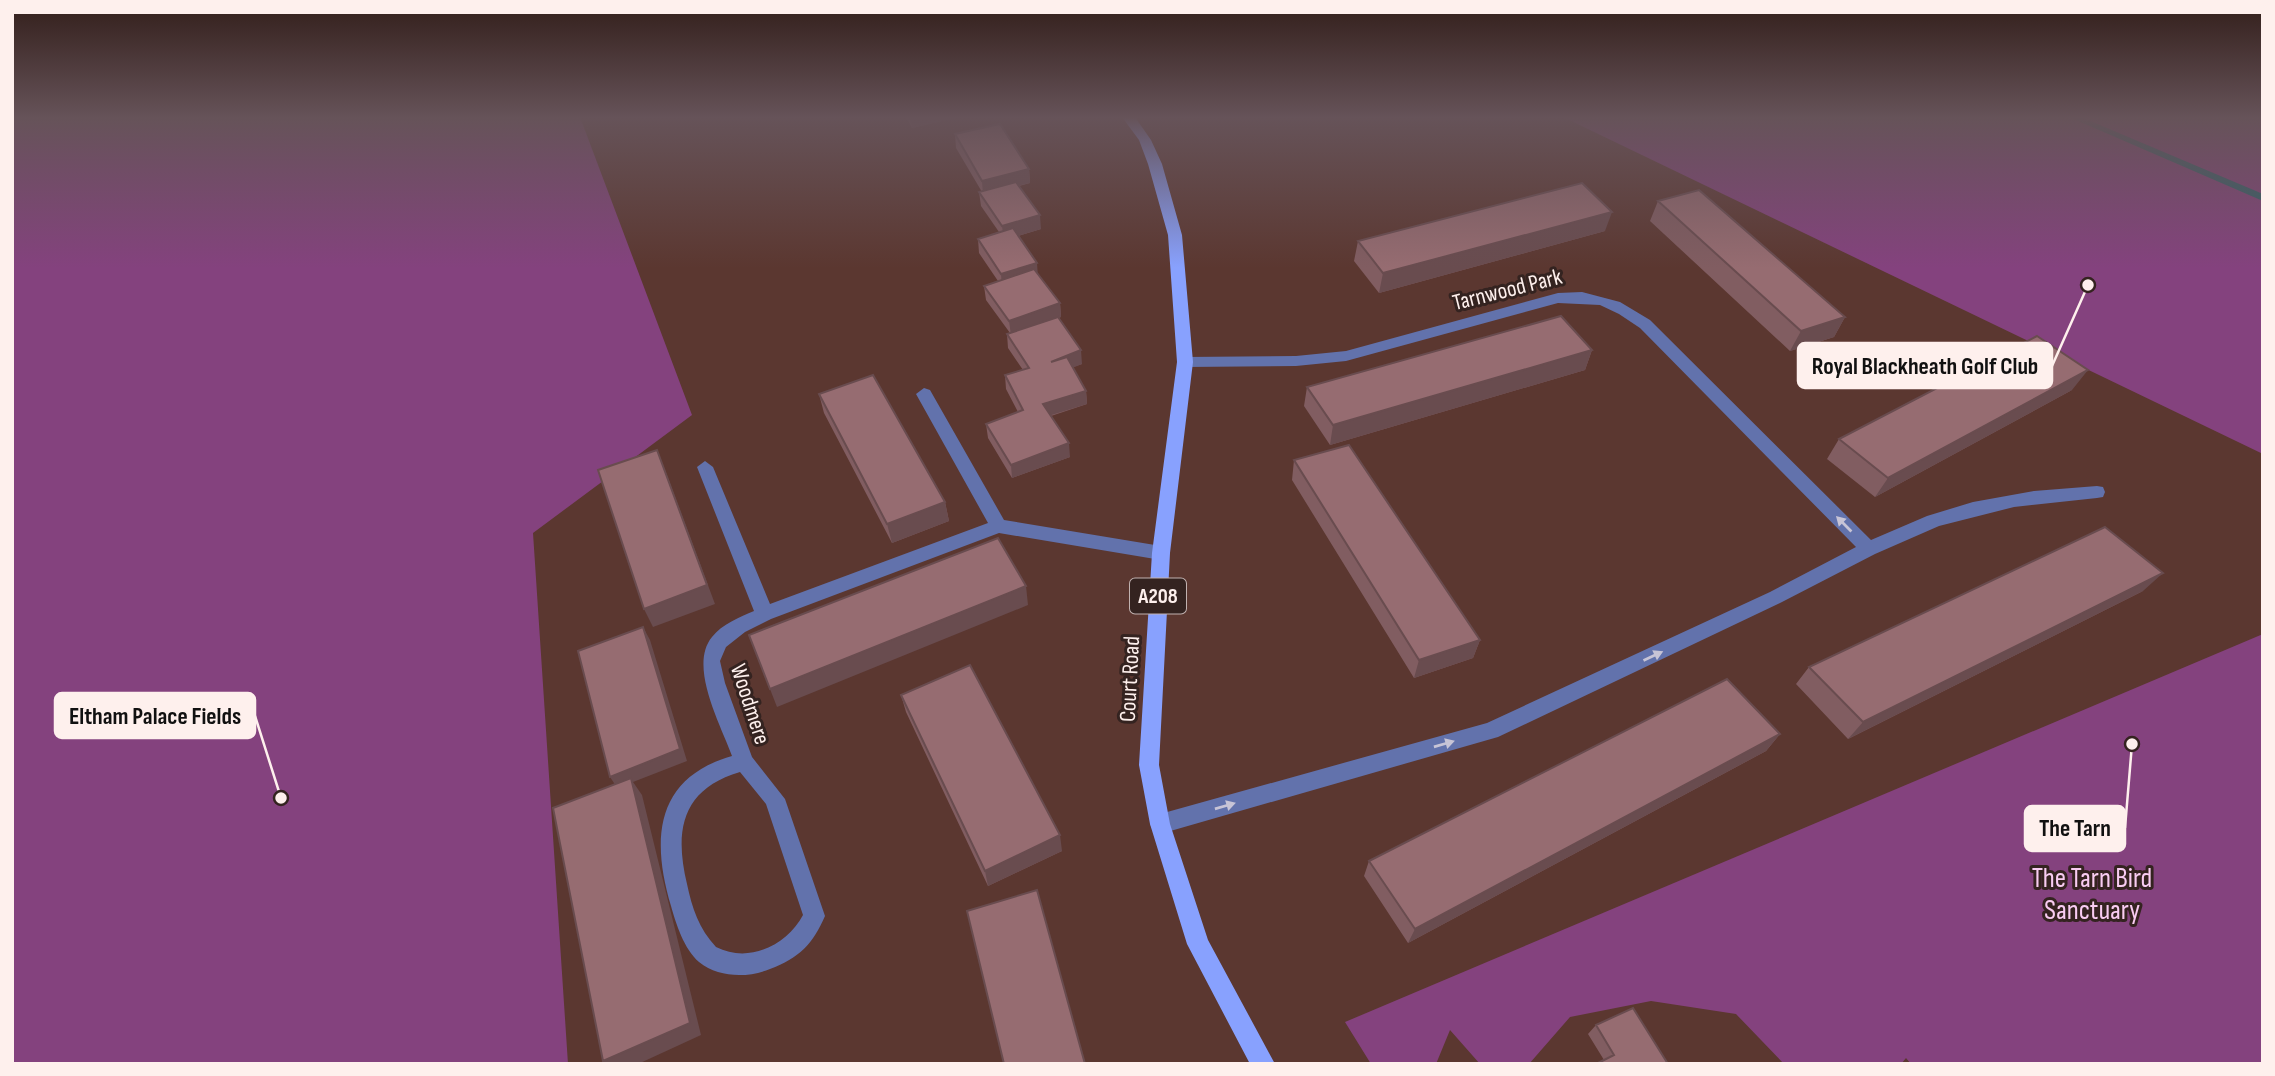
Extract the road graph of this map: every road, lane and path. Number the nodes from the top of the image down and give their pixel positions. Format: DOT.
graph roads {
  1 [pos="1156,167"];
  2 [pos="1185,362"];
  3 [pos="924,394"];
  4 [pos="705,467"];
  5 [pos="2097,492"];
  6 [pos="998,526"];
  7 [pos="1869,549"];
  8 [pos="1161,552"];
  9 [pos="765,614"];
  10 [pos="744,762"];
  11 [pos="1160,824"];
  12 [pos="1263,1064"];
  1 -- 2 [label="main road, Court Road / A208"];
  7 -- 2 [label="street, Tarnwood Park, one-way"];
  2 -- 8 [label="main road, Court Road / A208"];
  3 -- 6 [label="street"];
  4 -- 9 [label="street"];
  5 -- 7 [label="street"];
  6 -- 8 [label="street, Woodmere"];
  6 -- 9 [label="street, Woodmere"];
  11 -- 7 [label="street, one-way"];
  8 -- 11 [label="main road, Court Road / A208"];
  9 -- 10 [label="street, Woodmere"];
  10 -- 10 [label="street, Woodmere"];
  11 -- 12 [label="main road, Court Road / A208"];
}
